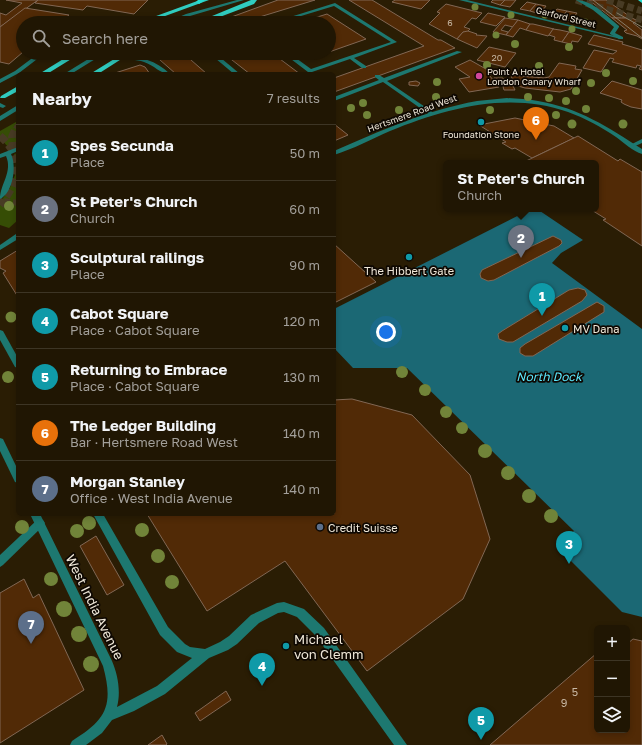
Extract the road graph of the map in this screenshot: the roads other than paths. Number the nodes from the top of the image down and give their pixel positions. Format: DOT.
graph roads {
  1 [pos="206,0"];
  2 [pos="230,0"];
  3 [pos="242,0"];
  4 [pos="254,0"];
  5 [pos="461,0"];
  6 [pos="578,0"];
  7 [pos="201,1"];
  8 [pos="224,4"];
  9 [pos="159,16"];
  10 [pos="188,16"];
  11 [pos="218,16"];
  12 [pos="296,16"];
  13 [pos="459,52"];
  14 [pos="350,58"];
  15 [pos="33,60"];
  16 [pos="66,60"];
  17 [pos="90,60"];
  18 [pos="115,60"];
  19 [pos="146,60"];
  20 [pos="220,60"];
  21 [pos="295,60"];
  22 [pos="364,67"];
  23 [pos="17,72"];
  24 [pos="45,72"];
  25 [pos="70,72"];
  26 [pos="96,72"];
  27 [pos="164,72"];
  28 [pos="235,72"];
  29 [pos="16,73"];
  30 [pos="378,76"];
  31 [pos="0,81"];
  32 [pos="383,81"];
  33 [pos="16,89"];
  34 [pos="3,97"];
  35 [pos="336,97"];
  36 [pos="16,108"];
  37 [pos="432,114"];
  38 [pos="0,119"];
  39 [pos="642,141"];
  40 [pos="632,146"];
  41 [pos="16,150"];
  42 [pos="336,152"];
  43 [pos="642,152"];
  44 [pos="7,153"];
  45 [pos="0,156"];
  46 [pos="0,197"];
  47 [pos="16,237"];
  48 [pos="0,248"];
  49 [pos="0,333"];
  50 [pos="16,361"];
  51 [pos="0,442"];
  52 [pos="16,475"];
  53 [pos="99,516"];
  54 [pos="38,519"];
  55 [pos="0,562"];
  56 [pos="205,654"];
  57 [pos="110,715"];
  58 [pos="76,745"];
  59 [pos="401,745"];
  1 -- 7 [label="main road"];
  2 -- 8 [label="street"];
  3 -- 8 [label="street"];
  4 -- 11 [label="main road"];
  5 -- 6 [label="street, Garford Street"];
  7 -- 9 [label="main road"];
  8 -- 10 [label="street"];
  12 -- 14 [label="street"];
  13 -- 32 [label="street"];
  14 -- 21 [label="street"];
  14 -- 22 [label="street"];
  15 -- 23 [label="street"];
  16 -- 24 [label="main road"];
  17 -- 25 [label="street"];
  18 -- 26 [label="main road"];
  19 -- 27 [label="street"];
  20 -- 28 [label="street"];
  29 -- 31 [label="street"];
  30 -- 32 [label="street"];
  32 -- 35 [label="street"];
  32 -- 37 [label="street"];
  33 -- 34 [label="main road"];
  36 -- 38 [label="street"];
  37 -- 40 [label="street, Hertsmere Road West"];
  37 -- 42 [label="street, Hertsmere Road West"];
  39 -- 40 [label="street"];
  40 -- 43 [label="street, Hertsmere Road West"];
  41 -- 44 [label="street"];
  44 -- 45 [label="street"];
  44 -- 46 [label="street"];
  47 -- 48 [label="street"];
  49 -- 50 [label="street"];
  51 -- 52 [label="street"];
  53 -- 56 [label="street"];
  54 -- 55 [label="street"];
  54 -- 57 [label="street, West India Avenue"];
  56 -- 57 [label="street"];
  56 -- 59 [label="street"];
  57 -- 58 [label="street"];
}
